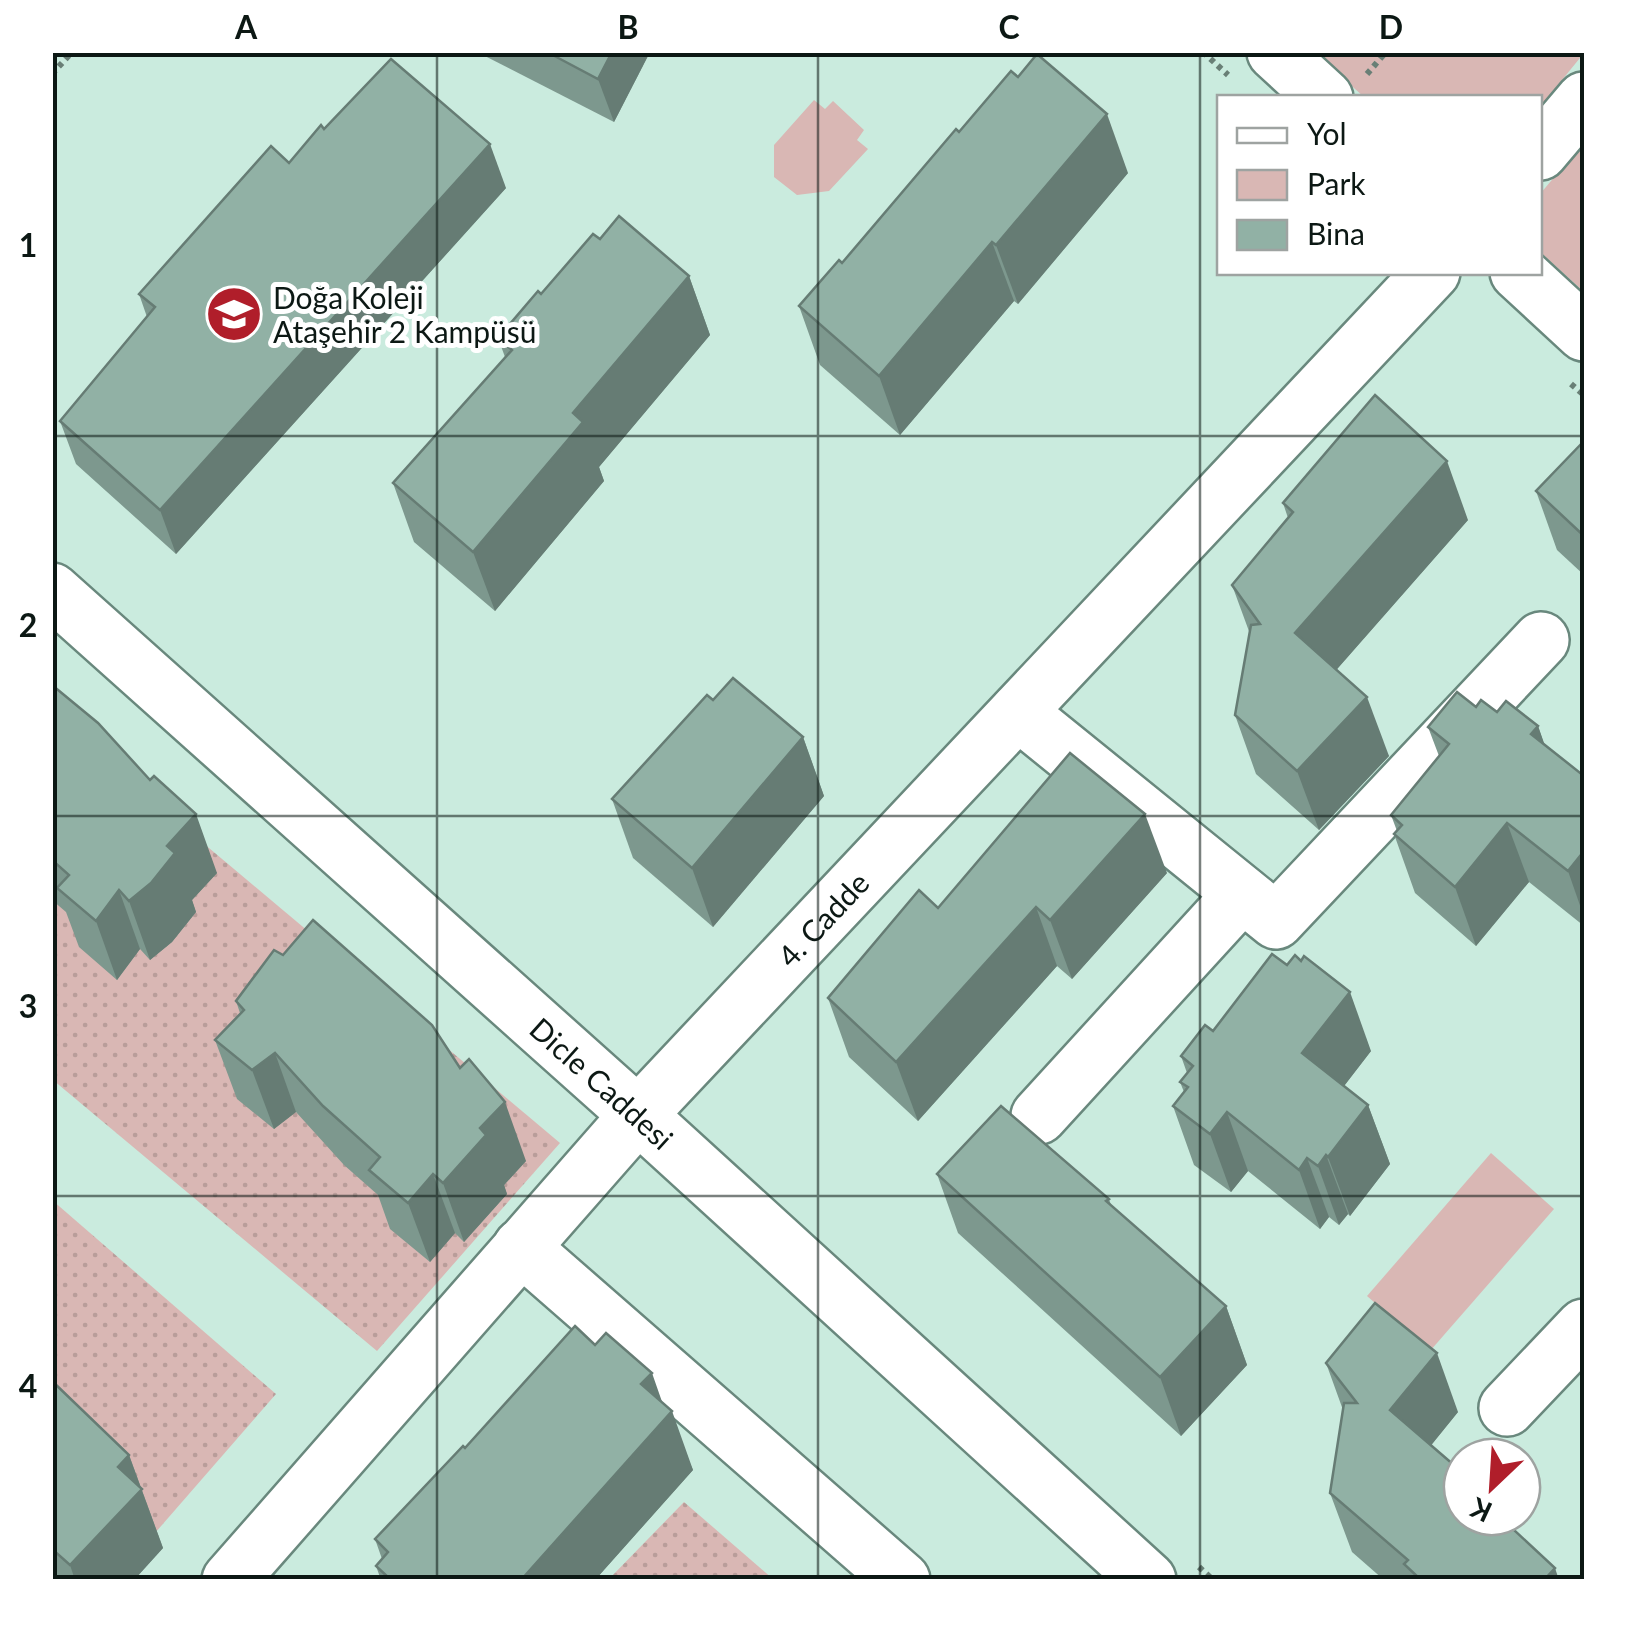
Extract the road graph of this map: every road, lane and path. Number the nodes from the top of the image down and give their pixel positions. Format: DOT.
graph roads {
  1 [pos="72,52"];
  2 [pos="1274,52"];
  3 [pos="52,74"];
  4 [pos="1322,95"];
  5 [pos="1584,100"];
  6 [pos="1542,150"];
  7 [pos="1429,275"];
  8 [pos="1521,275"];
  9 [pos="1584,333"];
  10 [pos="52,591"];
  11 [pos="1541,640"];
  12 [pos="1018,712"];
  13 [pos="1242,894"];
  14 [pos="638,1115"];
  15 [pos="1040,1116"];
  16 [pos="522,1247"];
  17 [pos="1584,1326"];
  18 [pos="1508,1408"];
  19 [pos="230,1580"];
  20 [pos="902,1580"];
  21 [pos="1148,1580"];
  1 -- 3 [label="path"];
  2 -- 4 [label="street"];
  5 -- 6 [label="street"];
  7 -- 12 [label="street, 4. Cadde"];
  8 -- 9 [label="street"];
  10 -- 14 [label="street, Dicle Caddesi"];
  11 -- 13 [label="street"];
  12 -- 13 [label="street"];
  12 -- 14 [label="street, 4. Cadde"];
  13 -- 15 [label="street"];
  14 -- 16 [label="street, 4. Cadde"];
  14 -- 21 [label="street, Dicle Caddesi"];
  16 -- 19 [label="street, 4. Cadde"];
  16 -- 20 [label="street"];
  17 -- 18 [label="street"];
}
